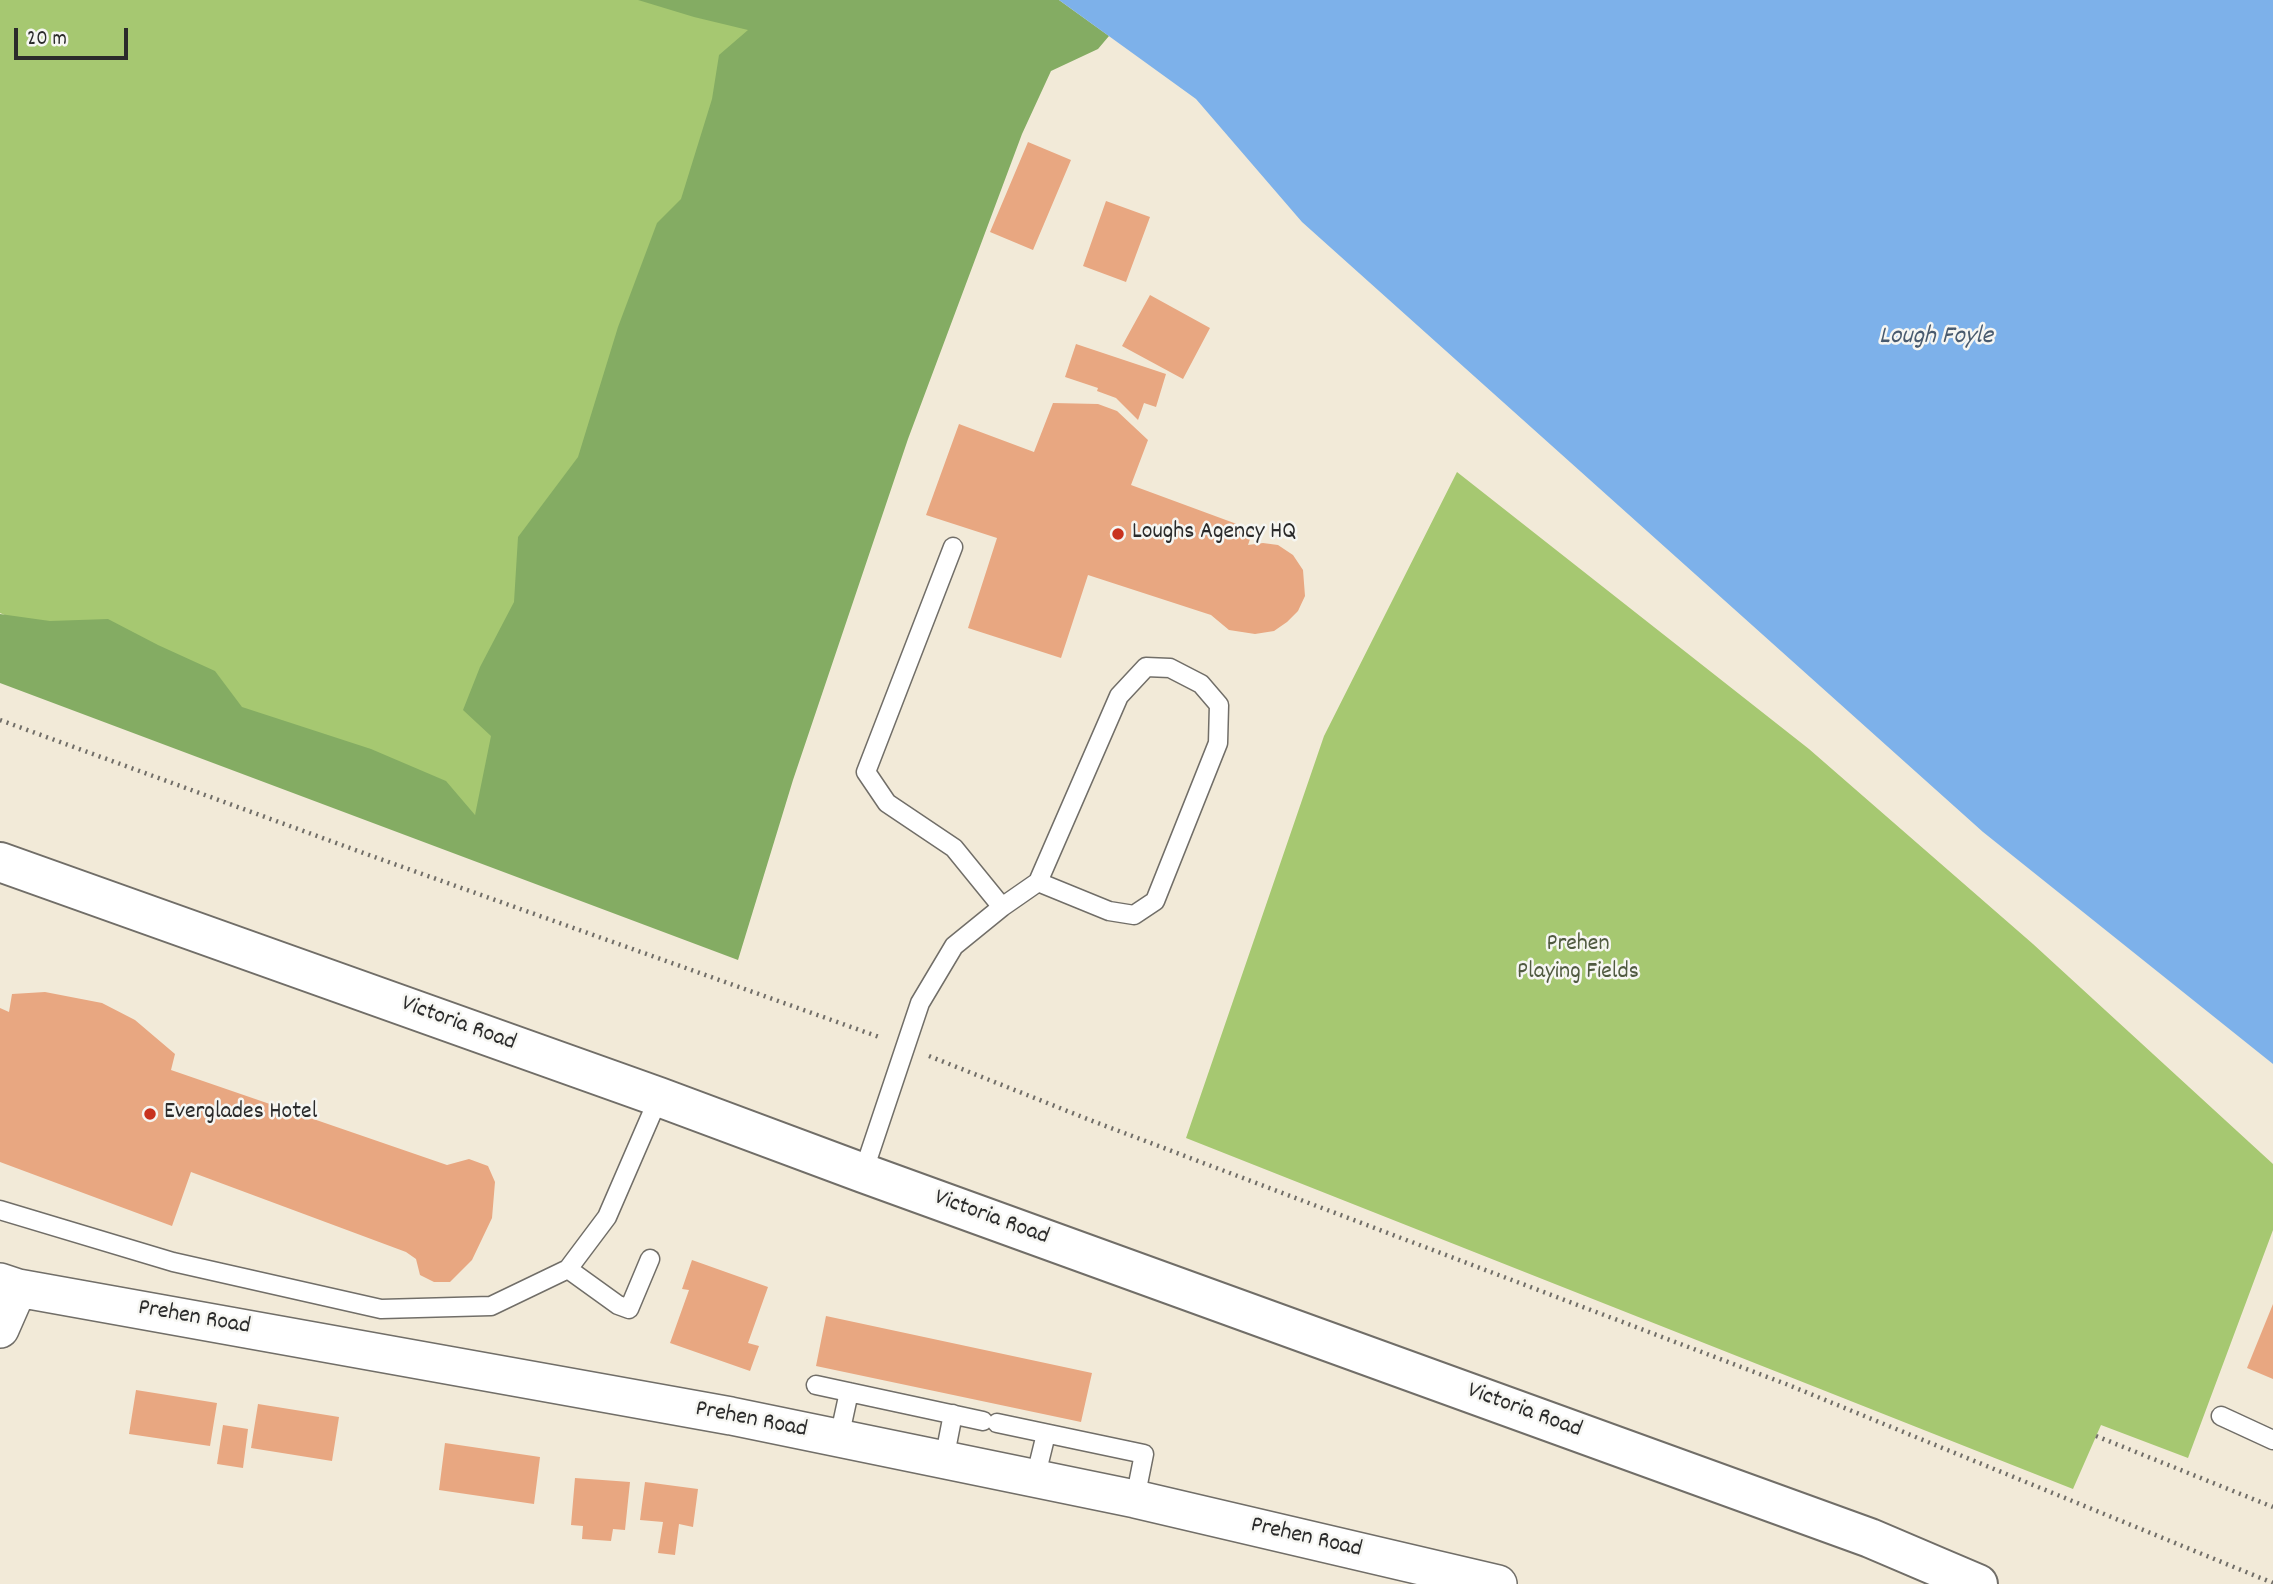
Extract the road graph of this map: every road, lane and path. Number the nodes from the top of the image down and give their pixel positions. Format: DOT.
graph roads {
  1 [pos="953,547"];
  2 [pos="0,720"];
  3 [pos="0,862"];
  4 [pos="1038,882"];
  5 [pos="1002,907"];
  6 [pos="905,1046"];
  7 [pos="659,1097"];
  8 [pos="863,1173"];
  9 [pos="0,1210"];
  10 [pos="650,1259"];
  11 [pos="568,1269"];
  12 [pos="9,1285"];
  13 [pos="0,1329"];
  14 [pos="816,1385"];
  15 [pos="849,1392"];
  16 [pos="953,1414"];
  17 [pos="2221,1416"];
  18 [pos="1046,1434"];
  19 [pos="2096,1436"];
  20 [pos="839,1438"];
  21 [pos="2273,1440"];
  22 [pos="944,1460"];
  23 [pos="1035,1479"];
  24 [pos="1135,1499"];
  25 [pos="2273,1507"];
  26 [pos="2273,1583"];
  27 [pos="1498,1584"];
  28 [pos="1978,1584"];
  1 -- 5 [label="lane"];
  2 -- 6 [label="path"];
  3 -- 7 [label="highway, Victoria Road"];
  4 -- 4 [label="lane"];
  4 -- 5 [label="lane"];
  5 -- 6 [label="lane"];
  6 -- 8 [label="lane"];
  6 -- 26 [label="path"];
  7 -- 8 [label="highway, Victoria Road"];
  7 -- 11 [label="lane"];
  8 -- 28 [label="highway, Victoria Road"];
  9 -- 11 [label="lane"];
  10 -- 11 [label="lane"];
  12 -- 13 [label="street"];
  12 -- 20 [label="street, Prehen Road"];
  14 -- 15 [label="lane"];
  15 -- 16 [label="lane"];
  15 -- 20 [label="lane"];
  16 -- 18 [label="lane"];
  16 -- 22 [label="lane"];
  17 -- 21 [label="lane"];
  18 -- 23 [label="lane"];
  18 -- 24 [label="lane"];
  19 -- 25 [label="path"];
  20 -- 22 [label="street, Prehen Road"];
  22 -- 23 [label="street, Prehen Road"];
  23 -- 24 [label="street, Prehen Road"];
  24 -- 27 [label="street, Prehen Road"];
}
